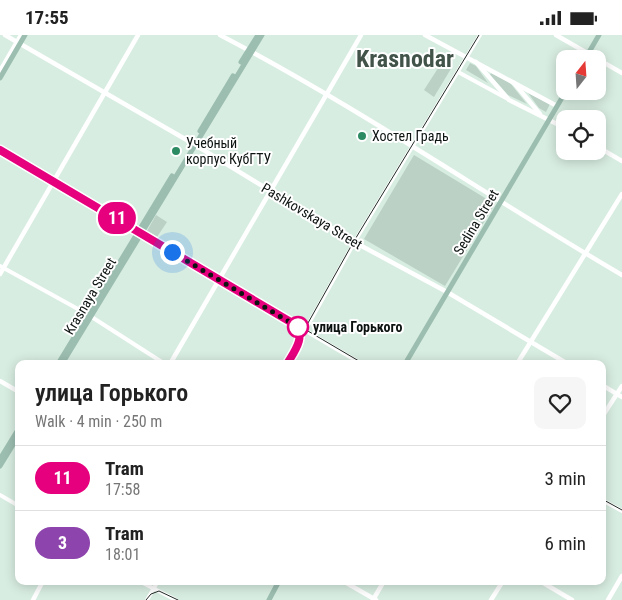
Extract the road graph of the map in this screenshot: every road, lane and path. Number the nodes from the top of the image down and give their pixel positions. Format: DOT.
graph roads {
  1 [pos="5,35"];
  2 [pos="21,35"];
  3 [pos="25,35"];
  4 [pos="138,35"];
  5 [pos="220,35"];
  6 [pos="258,35"];
  7 [pos="262,35"];
  8 [pos="361,35"];
  9 [pos="425,35"];
  10 [pos="480,35"];
  11 [pos="556,35"];
  12 [pos="599,35"];
  13 [pos="18,43"];
  14 [pos="583,50"];
  15 [pos="590,50"];
  16 [pos="250,51"];
  17 [pos="467,57"];
  18 [pos="474,60"];
  19 [pos="606,64"];
  20 [pos="0,71"];
  21 [pos="458,72"];
  22 [pos="622,73"];
  23 [pos="0,78"];
  24 [pos="512,80"];
  25 [pos="491,81"];
  26 [pos="485,88"];
  27 [pos="104,92"];
  28 [pos="327,93"];
  29 [pos="508,100"];
  30 [pos="561,100"];
  31 [pos="557,106"];
  32 [pos="541,115"];
  33 [pos="550,119"];
  34 [pos="556,123"];
  35 [pos="194,144"];
  36 [pos="413,146"];
  37 [pos="0,151"];
  38 [pos="606,152"];
  39 [pos="622,161"];
  40 [pos="52,181"];
  41 [pos="270,190"];
  42 [pos="622,194"];
  43 [pos="501,202"];
  44 [pos="139,233"];
  45 [pos="355,242"];
  46 [pos="586,254"];
  47 [pos="2,267"];
  48 [pos="0,274"];
  49 [pos="622,275"];
  50 [pos="219,280"];
  51 [pos="448,292"];
  52 [pos="89,316"];
  53 [pos="305,331"];
  54 [pos="531,341"];
  55 [pos="61,360"];
  56 [pos="64,360"];
  57 [pos="159,360"];
  58 [pos="172,360"];
  59 [pos="288,360"];
  60 [pos="355,360"];
  61 [pos="407,360"];
  62 [pos="519,360"];
  63 [pos="562,360"];
  64 [pos="0,381"];
  65 [pos="622,386"];
  66 [pos="606,387"];
  67 [pos="15,390"];
  68 [pos="617,394"];
  69 [pos="622,397"];
  70 [pos="606,411"];
  71 [pos="15,435"];
  72 [pos="15,442"];
  73 [pos="0,459"];
  74 [pos="0,466"];
  75 [pos="0,495"];
  76 [pos="606,502"];
  77 [pos="15,504"];
  78 [pos="622,511"];
  79 [pos="622,576"];
  80 [pos="41,585"];
  81 [pos="148,585"];
  82 [pos="156,585"];
  83 [pos="277,585"];
  84 [pos="350,585"];
  85 [pos="382,585"];
  86 [pos="500,585"];
  87 [pos="547,585"];
  88 [pos="154,588"];
  89 [pos="33,600"];
  90 [pos="147,600"];
  91 [pos="176,600"];
  92 [pos="269,600"];
  93 [pos="374,600"];
  94 [pos="491,600"];
  95 [pos="572,600"];
  96 [pos="608,600"];
  1 -- 13 [label="street, Pashkovskaya Street"];
  2 -- 13 [label="street"];
  3 -- 13 [label="main road"];
  4 -- 27 [label="street"];
  5 -- 16 [label="street"];
  6 -- 16 [label="main road, Krasnaya Street"];
  7 -- 16 [label="main road, Krasnaya Street"];
  8 -- 28 [label="street"];
  9 -- 17 [label="street"];
  10 -- 17 [label="street"];
  11 -- 14 [label="street"];
  12 -- 15 [label="main road"];
  13 -- 20 [label="street"];
  13 -- 23 [label="main road"];
  13 -- 27 [label="street, Pashkovskaya Street"];
  16 -- 28 [label="street"];
  16 -- 35 [label="main road, Krasnaya Street"];
  17 -- 18 [label="street"];
  17 -- 21 [label="street"];
  18 -- 24 [label="street"];
  18 -- 25 [label="street"];
  19 -- 22 [label="street"];
  21 -- 26 [label="street"];
  21 -- 36 [label="street"];
  24 -- 31 [label="street"];
  24 -- 32 [label="street"];
  25 -- 26 [label="street"];
  25 -- 29 [label="street"];
  26 -- 29 [label="street"];
  27 -- 35 [label="street, Pashkovskaya Street"];
  27 -- 40 [label="street"];
  28 -- 36 [label="street"];
  28 -- 41 [label="street"];
  29 -- 32 [label="street"];
  30 -- 31 [label="main road, Sedina Street"];
  31 -- 33 [label="main road, Sedina Street"];
  32 -- 33 [label="street"];
  33 -- 34 [label="street"];
  33 -- 43 [label="main road, Sedina Street"];
  35 -- 41 [label="street, Pashkovskaya Street"];
  35 -- 44 [label="main road, Krasnaya Street"];
  36 -- 43 [label="street"];
  36 -- 45 [label="street"];
  37 -- 40 [label="street"];
  38 -- 39 [label="street"];
  40 -- 44 [label="street"];
  40 -- 47 [label="street"];
  41 -- 45 [label="street, Pashkovskaya Street"];
  41 -- 50 [label="street"];
  42 -- 46 [label="street"];
  43 -- 46 [label="street"];
  43 -- 51 [label="main road, Sedina Street"];
  44 -- 50 [label="street"];
  44 -- 52 [label="main road, Krasnaya Street"];
  45 -- 51 [label="street, Pashkovskaya Street"];
  45 -- 53 [label="street"];
  46 -- 49 [label="street"];
  46 -- 54 [label="street"];
  47 -- 48 [label="street"];
  47 -- 52 [label="street"];
  50 -- 53 [label="street"];
  50 -- 58 [label="street"];
  51 -- 54 [label="street, Pashkovskaya Street"];
  51 -- 61 [label="main road, Sedina Street"];
  52 -- 55 [label="main road, Krasnaya Street"];
  52 -- 56 [label="main road, Krasnaya Street"];
  52 -- 57 [label="street"];
  53 -- 59 [label="street"];
  53 -- 60 [label="street"];
  54 -- 62 [label="street"];
  54 -- 63 [label="street, Pashkovskaya Street"];
  64 -- 67 [label="street"];
  65 -- 68 [label="street"];
  66 -- 68 [label="street"];
  68 -- 69 [label="street"];
  68 -- 70 [label="street"];
  71 -- 73 [label="main road"];
  72 -- 74 [label="main road"];
  75 -- 77 [label="street"];
  76 -- 78 [label="street"];
  79 -- 96 [label="street"];
  80 -- 89 [label="street"];
  81 -- 88 [label="street"];
  82 -- 88 [label="street"];
  83 -- 92 [label="main road"];
  84 -- 93 [label="street"];
  85 -- 93 [label="street"];
  86 -- 94 [label="street"];
  87 -- 95 [label="street"];
  88 -- 90 [label="street"];
  88 -- 91 [label="street"];
}
